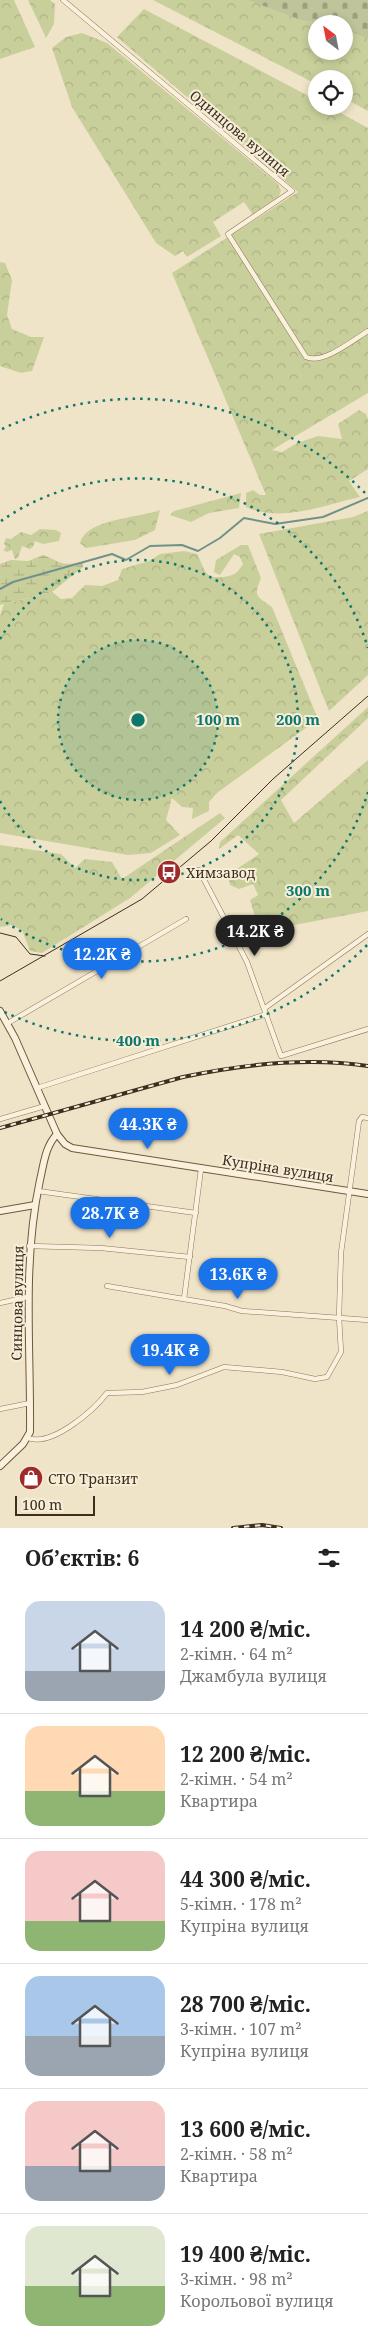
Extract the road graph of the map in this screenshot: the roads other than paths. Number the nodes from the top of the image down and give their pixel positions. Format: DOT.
graph roads {
  1 [pos="63,0"];
  2 [pos="368,331"];
  3 [pos="199,870"];
  4 [pos="186,919"];
  5 [pos="368,934"];
  6 [pos="0,1011"];
  7 [pos="266,1011"];
  8 [pos="8,1023"];
  9 [pos="368,1029"];
  10 [pos="37,1088"];
  11 [pos="45,1106"];
  12 [pos="368,1118"];
  13 [pos="0,1119"];
  14 [pos="57,1134"];
  15 [pos="201,1169"];
  16 [pos="38,1191"];
  17 [pos="351,1192"];
  18 [pos="368,1194"];
  19 [pos="35,1205"];
  20 [pos="0,1211"];
  21 [pos="196,1213"];
  22 [pos="29,1246"];
  23 [pos="190,1257"];
  24 [pos="107,1286"];
  25 [pos="27,1297"];
  26 [pos="184,1299"];
  27 [pos="0,1303"];
  28 [pos="339,1317"];
  29 [pos="368,1320"];
  30 [pos="30,1403"];
  31 [pos="0,1409"];
  32 [pos="28,1438"];
  33 [pos="0,1466"];
  1 -- 2 [label="street, Одинцова вулиця"];
  3 -- 7 [label="street"];
  4 -- 8 [label="street"];
  5 -- 7 [label="street"];
  6 -- 8 [label="main road, Купріна вулиця"];
  7 -- 9 [label="street"];
  7 -- 10 [label="street"];
  8 -- 10 [label="main road, Купріна вулиця"];
  10 -- 11 [label="main road, Купріна вулиця"];
  11 -- 13 [label="street"];
  11 -- 14 [label="main road, Купріна вулиця"];
  12 -- 17 [label="street"];
  14 -- 15 [label="main road, Купріна вулиця"];
  14 -- 16 [label="main road, Синцова вулиця"];
  15 -- 17 [label="main road, Купріна вулиця"];
  15 -- 21 [label="street"];
  16 -- 19 [label="main road, Синцова вулиця"];
  16 -- 21 [label="street"];
  17 -- 18 [label="main road, Купріна вулиця"];
  17 -- 28 [label="street"];
  19 -- 20 [label="main road"];
  19 -- 22 [label="main road, Синцова вулиця"];
  21 -- 23 [label="street"];
  22 -- 23 [label="street"];
  22 -- 25 [label="main road, Синцова вулиця"];
  23 -- 26 [label="street"];
  24 -- 26 [label="street"];
  25 -- 27 [label="street"];
  25 -- 30 [label="main road, Синцова вулиця"];
  26 -- 28 [label="street"];
  28 -- 29 [label="street"];
  28 -- 32 [label="street"];
  30 -- 31 [label="street"];
  30 -- 32 [label="main road, Синцова вулиця"];
  32 -- 33 [label="main road"];
}
